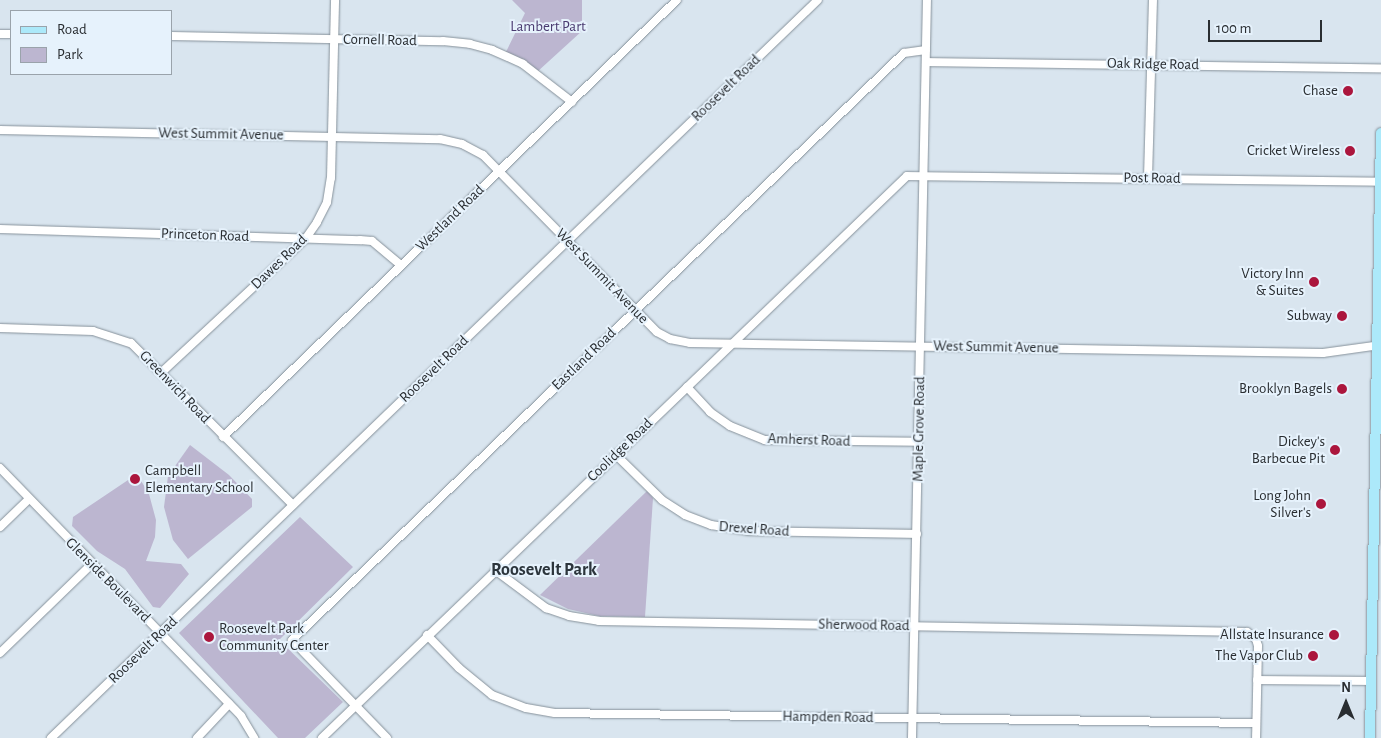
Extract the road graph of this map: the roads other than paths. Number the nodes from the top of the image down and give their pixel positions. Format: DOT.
graph roads {
  1 [pos="334,0"];
  2 [pos="677,0"];
  3 [pos="818,0"];
  4 [pos="927,0"];
  5 [pos="1153,0"];
  6 [pos="172,36"];
  7 [pos="334,39"];
  8 [pos="926,50"];
  9 [pos="926,62"];
  10 [pos="1151,64"];
  11 [pos="1381,68"];
  12 [pos="572,102"];
  13 [pos="0,130"];
  14 [pos="1381,133"];
  15 [pos="332,137"];
  16 [pos="1381,154"];
  17 [pos="498,172"];
  18 [pos="924,175"];
  19 [pos="1148,178"];
  20 [pos="1380,182"];
  21 [pos="0,229"];
  22 [pos="306,238"];
  23 [pos="567,241"];
  24 [pos="402,265"];
  25 [pos="634,312"];
  26 [pos="0,328"];
  27 [pos="730,345"];
  28 [pos="1379,345"];
  29 [pos="921,346"];
  30 [pos="162,372"];
  31 [pos="687,387"];
  32 [pos="223,437"];
  33 [pos="918,442"];
  34 [pos="615,454"];
  35 [pos="0,468"];
  36 [pos="28,500"];
  37 [pos="292,505"];
  38 [pos="0,527"];
  39 [pos="917,534"];
  40 [pos="92,564"];
  41 [pos="495,570"];
  42 [pos="1377,576"];
  43 [pos="915,626"];
  44 [pos="161,633"];
  45 [pos="427,635"];
  46 [pos="0,653"];
  47 [pos="1257,680"];
  48 [pos="1371,681"];
  49 [pos="229,704"];
  50 [pos="356,706"];
  51 [pos="913,718"];
  52 [pos="1256,723"];
  53 [pos="51,738"];
  54 [pos="197,738"];
  55 [pos="254,738"];
  56 [pos="322,738"];
  57 [pos="387,738"];
  58 [pos="912,738"];
  59 [pos="1256,738"];
  60 [pos="1370,738"];
  1 -- 7 [label="street, Dawes Road"];
  2 -- 12 [label="street, Westland Road"];
  3 -- 23 [label="street, Roosevelt Road"];
  4 -- 8 [label="street, Maple Grove Road"];
  5 -- 10 [label="street"];
  6 -- 7 [label="street, Cornell Road"];
  7 -- 12 [label="street, Cornell Road"];
  7 -- 15 [label="street, Dawes Road"];
  8 -- 9 [label="street, Maple Grove Road"];
  8 -- 25 [label="street, Eastland Road"];
  9 -- 10 [label="street, Oak Ridge Road"];
  9 -- 18 [label="street, Maple Grove Road"];
  10 -- 11 [label="street, Oak Ridge Road"];
  10 -- 19 [label="street"];
  12 -- 17 [label="street, Westland Road"];
  13 -- 15 [label="street, West Summit Avenue"];
  14 -- 16 [label="main road"];
  15 -- 17 [label="street, West Summit Avenue"];
  15 -- 22 [label="street, Dawes Road"];
  16 -- 20 [label="main road"];
  17 -- 23 [label="street, West Summit Avenue"];
  17 -- 24 [label="street, Westland Road"];
  18 -- 19 [label="street, Post Road"];
  18 -- 27 [label="street, Coolidge Road"];
  18 -- 29 [label="street, Maple Grove Road"];
  19 -- 20 [label="street, Post Road"];
  20 -- 28 [label="main road"];
  21 -- 22 [label="street, Princeton Road"];
  22 -- 24 [label="street, Princeton Road"];
  22 -- 30 [label="street, Dawes Road"];
  23 -- 25 [label="street, West Summit Avenue"];
  23 -- 37 [label="street, Roosevelt Road"];
  24 -- 32 [label="street, Westland Road"];
  25 -- 27 [label="street, West Summit Avenue"];
  25 -- 50 [label="street, Eastland Road"];
  26 -- 30 [label="street, Greenwich Road"];
  27 -- 29 [label="street, West Summit Avenue"];
  27 -- 31 [label="street, Coolidge Road"];
  28 -- 29 [label="street, West Summit Avenue"];
  28 -- 42 [label="main road"];
  29 -- 33 [label="street, Maple Grove Road"];
  30 -- 32 [label="street, Greenwich Road"];
  31 -- 33 [label="street, Amherst Road"];
  31 -- 34 [label="street, Coolidge Road"];
  32 -- 37 [label="street, Greenwich Road"];
  33 -- 39 [label="street, Maple Grove Road"];
  34 -- 39 [label="street, Drexel Road"];
  34 -- 41 [label="street, Coolidge Road"];
  35 -- 36 [label="street, Glenside Boulevard"];
  36 -- 38 [label="street"];
  36 -- 40 [label="street, Glenside Boulevard"];
  37 -- 44 [label="street, Roosevelt Road"];
  39 -- 43 [label="street, Maple Grove Road"];
  40 -- 44 [label="street, Glenside Boulevard"];
  40 -- 46 [label="street"];
  41 -- 43 [label="street, Sherwood Road"];
  41 -- 45 [label="street, Coolidge Road"];
  42 -- 48 [label="main road"];
  43 -- 47 [label="street, Sherwood Road"];
  43 -- 51 [label="street, Maple Grove Road"];
  44 -- 49 [label="street, Glenside Boulevard"];
  44 -- 53 [label="street, Roosevelt Road"];
  45 -- 50 [label="street, Coolidge Road"];
  45 -- 51 [label="street, Hampden Road"];
  47 -- 48 [label="street"];
  47 -- 52 [label="street"];
  48 -- 60 [label="main road"];
  49 -- 54 [label="street"];
  49 -- 55 [label="street, Glenside Boulevard"];
  50 -- 56 [label="street, Coolidge Road"];
  50 -- 57 [label="street"];
  51 -- 52 [label="street, Hampden Road"];
  51 -- 58 [label="street, Maple Grove Road"];
  52 -- 59 [label="street"];
}
